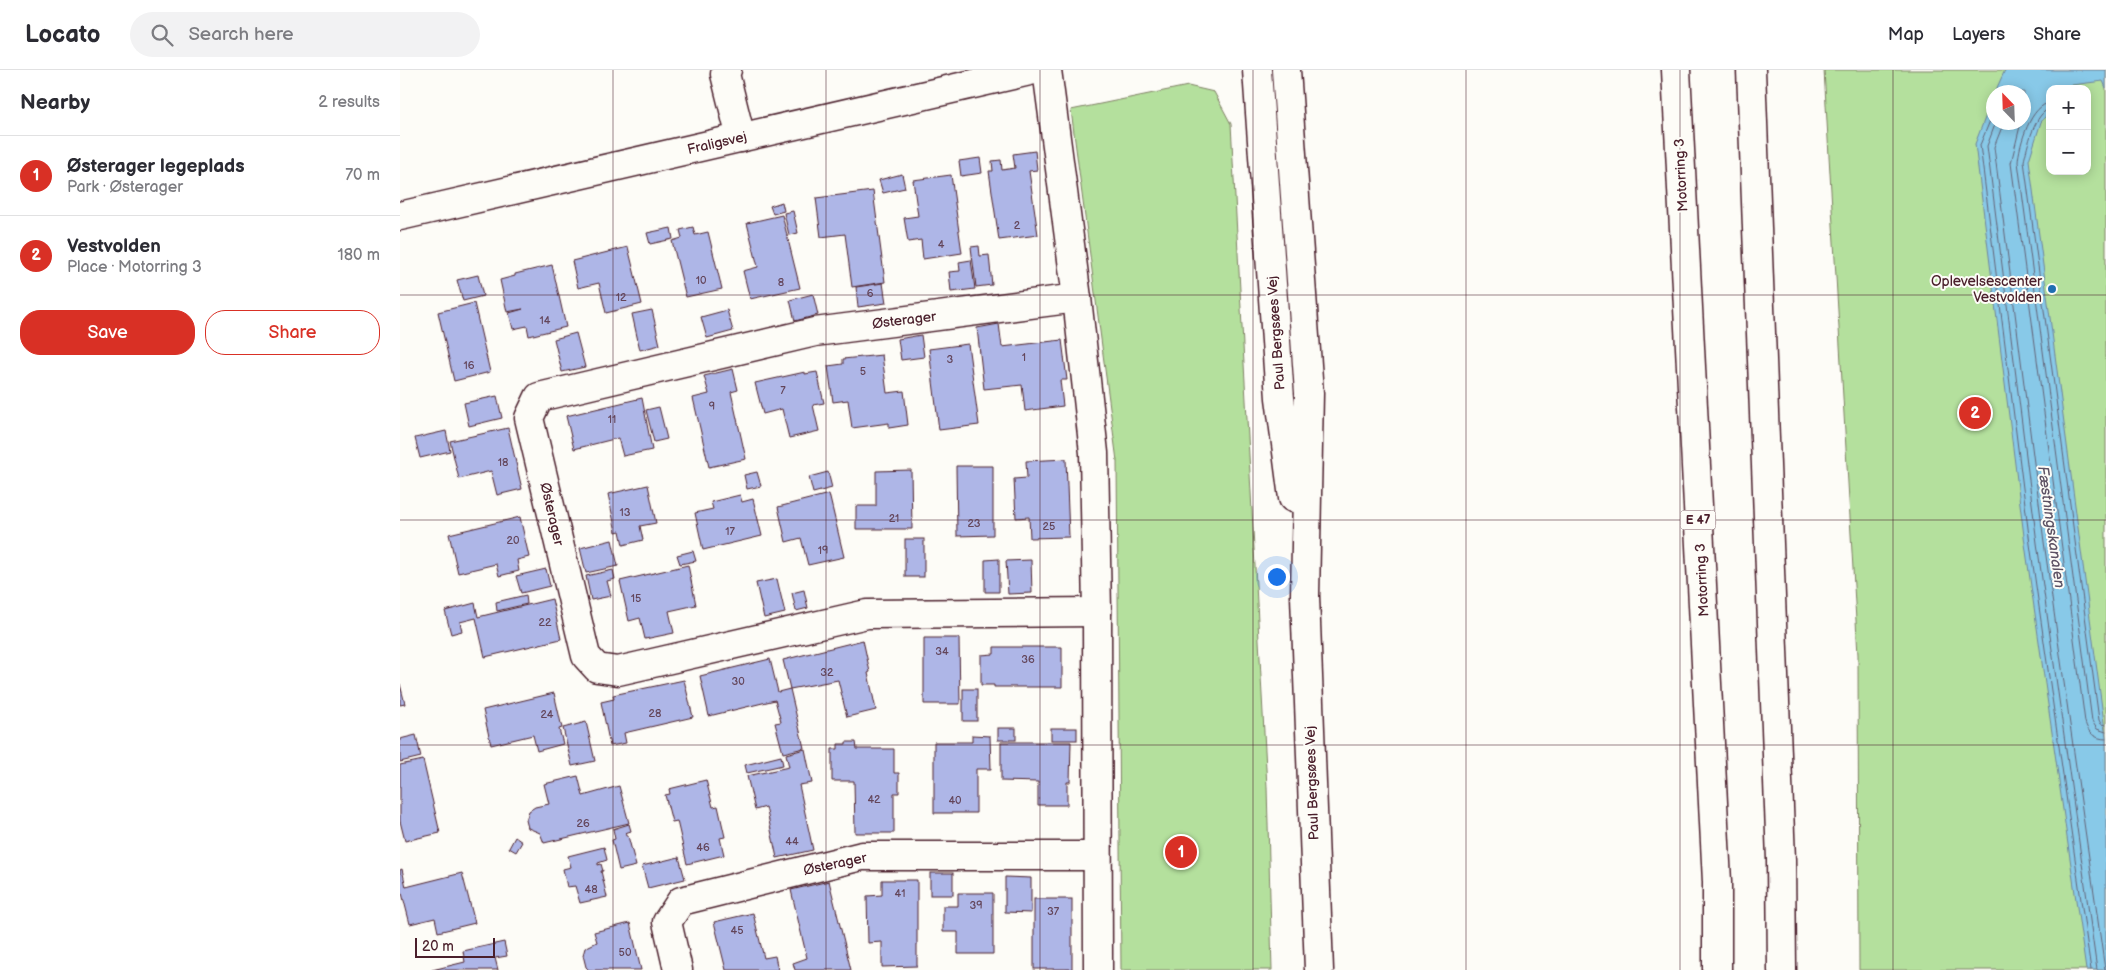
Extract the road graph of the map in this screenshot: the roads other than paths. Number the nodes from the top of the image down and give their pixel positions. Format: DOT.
graph roads {
  1 [pos="726,70"];
  2 [pos="1034,70"];
  3 [pos="1047,70"];
  4 [pos="1257,70"];
  5 [pos="1286,70"];
  6 [pos="1676,70"];
  7 [pos="1751,70"];
  8 [pos="741,138"];
  9 [pos="400,216"];
  10 [pos="1077,298"];
  11 [pos="1305,596"];
  12 [pos="1097,612"];
  13 [pos="1098,856"];
  14 [pos="678,970"];
  15 [pos="1098,970"];
  16 [pos="1318,970"];
  17 [pos="1717,970"];
  18 [pos="1782,970"];
  1 -- 8 [label="main road"];
  2 -- 8 [label="main road, Fraligsvej"];
  3 -- 10 [label="main road"];
  4 -- 11 [label="main road, Paul Bergsøes Vej"];
  5 -- 11 [label="main road, Paul Bergsøes Vej"];
  6 -- 17 [label="main road, Motorring 3 / E 47"];
  7 -- 18 [label="main road"];
  8 -- 9 [label="main road, Fraligsvej"];
  10 -- 12 [label="main road"];
  10 -- 12 [label="main road, Østerager"];
  11 -- 16 [label="main road, Paul Bergsøes Vej"];
  12 -- 13 [label="main road"];
  13 -- 14 [label="main road, Østerager"];
  13 -- 15 [label="main road"];
}
